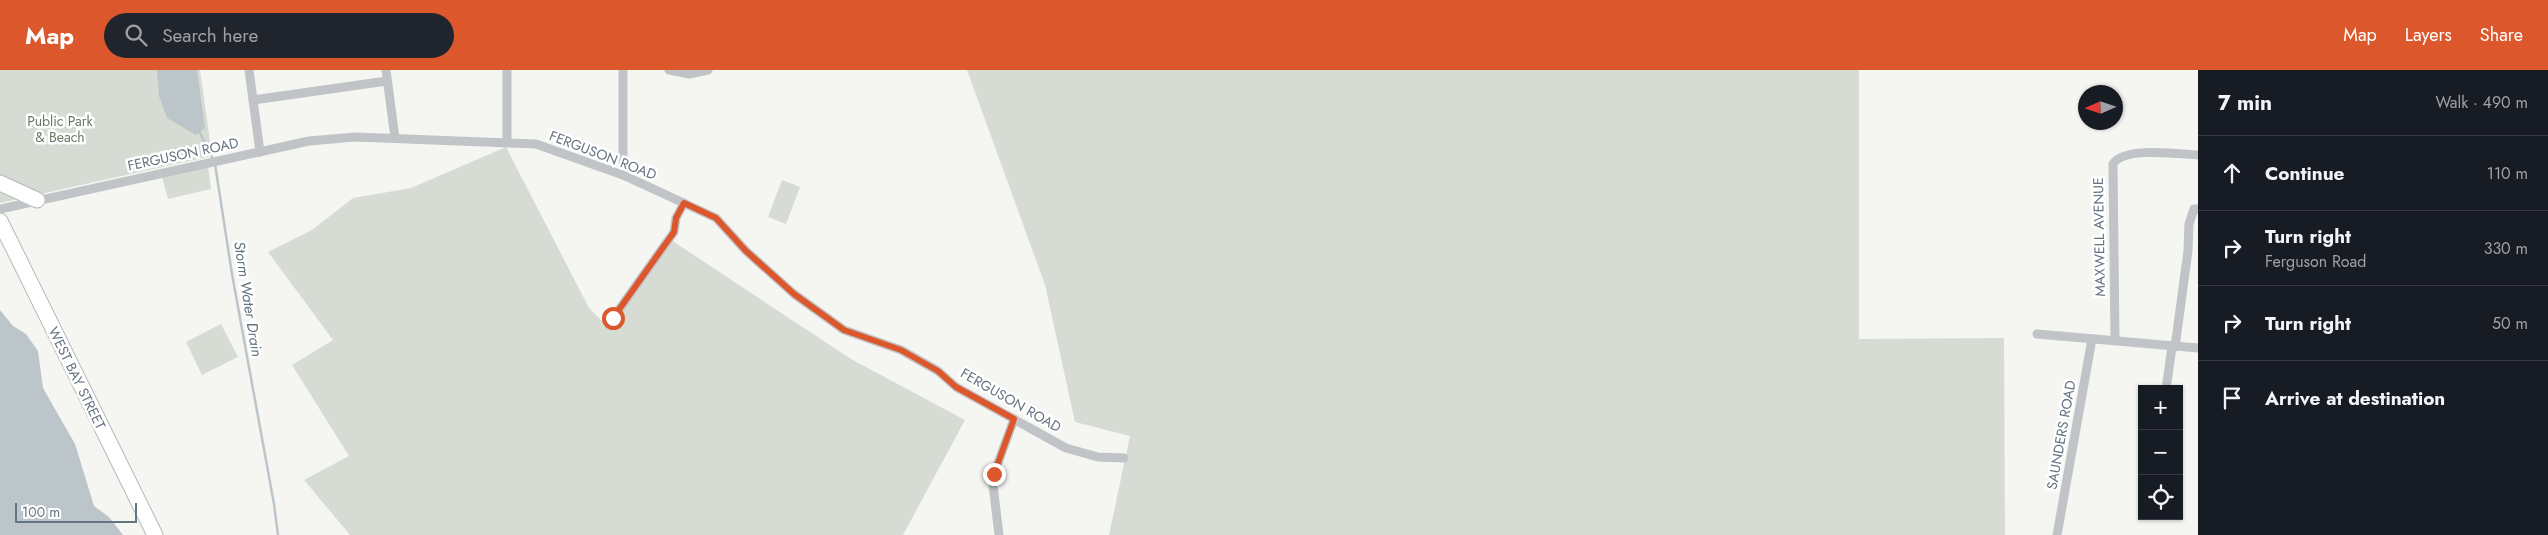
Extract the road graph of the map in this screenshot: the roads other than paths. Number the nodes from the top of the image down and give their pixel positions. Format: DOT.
graph roads {
  1 [pos="249,70"];
  2 [pos="386,70"];
  3 [pos="507,70"];
  4 [pos="623,70"];
  5 [pos="669,70"];
  6 [pos="708,70"];
  7 [pos="387,81"];
  8 [pos="253,100"];
  9 [pos="395,138"];
  10 [pos="507,142"];
  11 [pos="260,152"];
  12 [pos="2198,155"];
  13 [pos="623,175"];
  14 [pos="0,184"];
  15 [pos="37,200"];
  16 [pos="684,203"];
  17 [pos="0,209"];
  18 [pos="2198,209"];
  19 [pos="0,221"];
  20 [pos="613,318"];
  21 [pos="2037,334"];
  22 [pos="2092,339"];
  23 [pos="2115,340"];
  24 [pos="2174,347"];
  25 [pos="2198,348"];
  26 [pos="2167,385"];
  27 [pos="1014,419"];
  28 [pos="1124,458"];
  29 [pos="155,535"];
  30 [pos="999,535"];
  31 [pos="2057,535"];
  1 -- 8 [label="street"];
  2 -- 7 [label="street"];
  3 -- 10 [label="street"];
  4 -- 13 [label="street"];
  5 -- 6 [label="street"];
  7 -- 8 [label="street"];
  7 -- 9 [label="street"];
  8 -- 11 [label="street"];
  9 -- 10 [label="street, FERGUSON ROAD"];
  9 -- 11 [label="street, FERGUSON ROAD"];
  10 -- 13 [label="street, FERGUSON ROAD"];
  11 -- 15 [label="street, FERGUSON ROAD"];
  12 -- 23 [label="street, MAXWELL AVENUE"];
  13 -- 16 [label="street, FERGUSON ROAD"];
  14 -- 15 [label="highway"];
  15 -- 17 [label="street, FERGUSON ROAD"];
  16 -- 20 [label="street"];
  16 -- 27 [label="street, FERGUSON ROAD"];
  18 -- 24 [label="street"];
  19 -- 29 [label="highway, WEST BAY STREET"];
  21 -- 22 [label="street"];
  22 -- 23 [label="street"];
  22 -- 31 [label="street, SAUNDERS ROAD"];
  23 -- 24 [label="street"];
  24 -- 25 [label="street"];
  24 -- 26 [label="street"];
  27 -- 28 [label="street, FERGUSON ROAD"];
  27 -- 30 [label="street"];
}
